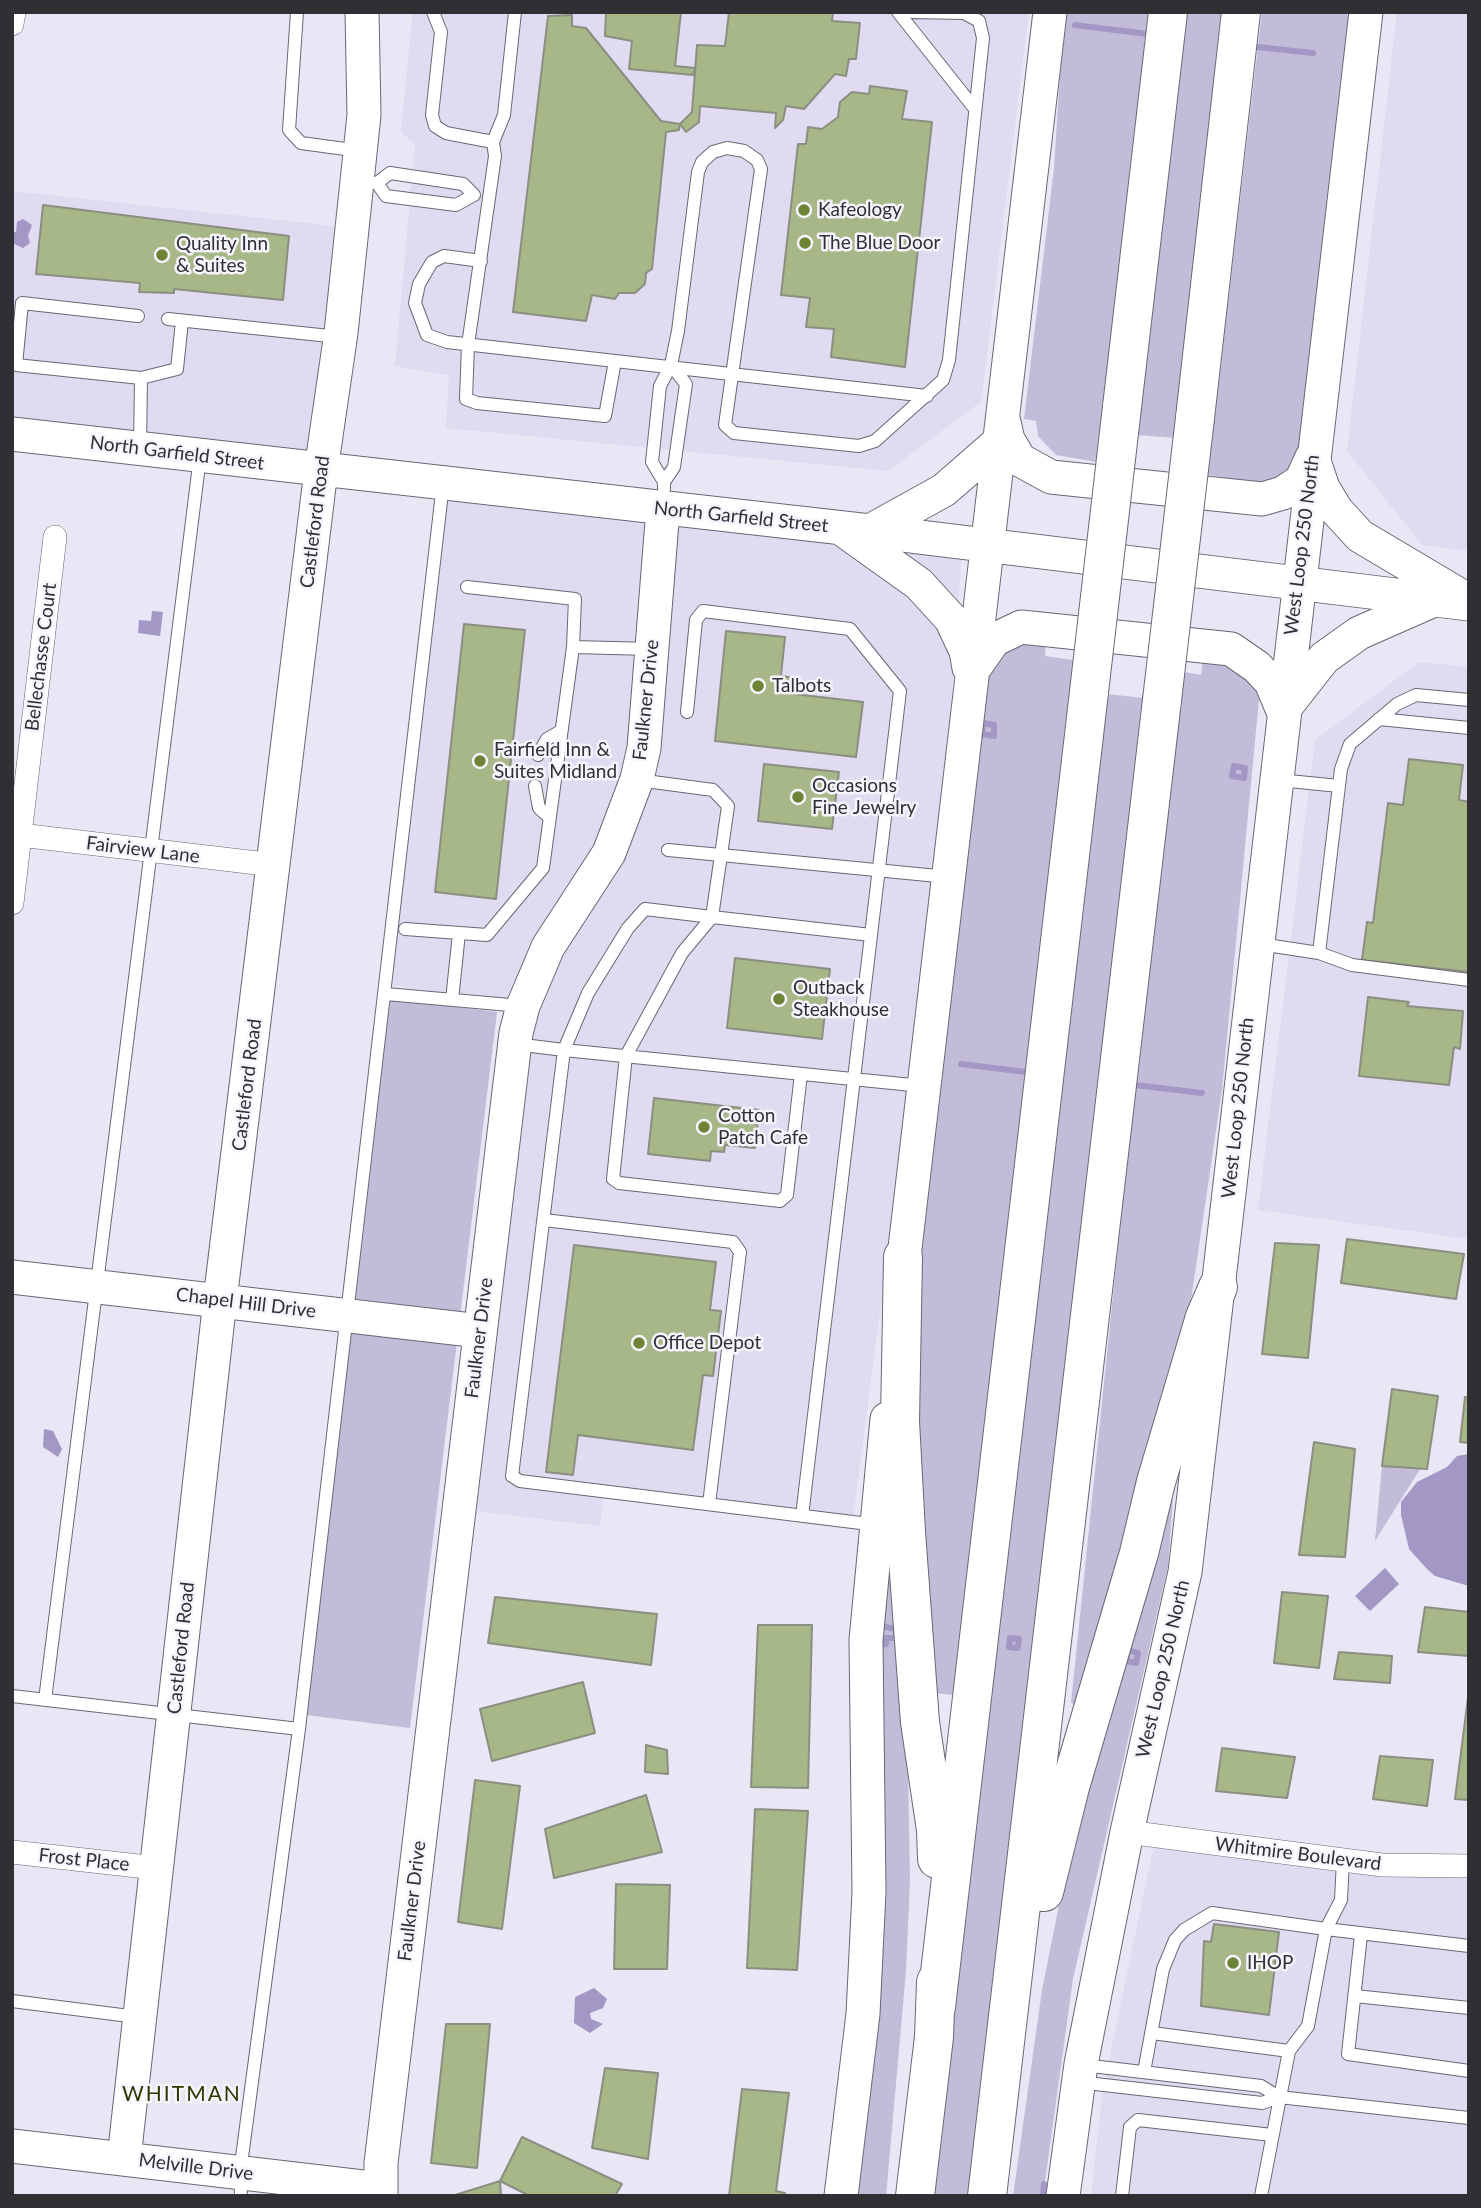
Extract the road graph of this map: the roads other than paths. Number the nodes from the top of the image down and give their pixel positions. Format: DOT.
graph roads {
  1 [pos="14,12"];
  2 [pos="297,12"];
  3 [pos="362,12"];
  4 [pos="433,12"];
  5 [pos="515,12"];
  6 [pos="898,12"];
  7 [pos="912,12"];
  8 [pos="1050,12"];
  9 [pos="1168,12"];
  10 [pos="1241,12"];
  11 [pos="1366,12"];
  12 [pos="12,24"];
  13 [pos="975,109"];
  14 [pos="493,142"];
  15 [pos="365,172"];
  16 [pos="474,195"];
  17 [pos="492,198"];
  18 [pos="481,261"];
  19 [pos="138,316"];
  20 [pos="340,337"];
  21 [pos="468,345"];
  22 [pos="615,361"];
  23 [pos="671,365"];
  24 [pos="733,373"];
  25 [pos="141,378"];
  26 [pos="927,396"];
  27 [pos="1001,429"];
  28 [pos="12,434"];
  29 [pos="140,449"];
  30 [pos="200,456"];
  31 [pos="1313,456"];
  32 [pos="321,470"];
  33 [pos="443,483"];
  34 [pos="664,495"];
  35 [pos="855,530"];
  36 [pos="55,537"];
  37 [pos="987,546"];
  38 [pos="1298,582"];
  39 [pos="467,587"];
  40 [pos="1434,600"];
  41 [pos="1469,602"];
  42 [pos="573,646"];
  43 [pos="652,649"];
  44 [pos="972,677"];
  45 [pos="1469,700"];
  46 [pos="1283,711"];
  47 [pos="687,712"];
  48 [pos="1379,719"];
  49 [pos="1469,727"];
  50 [pos="561,731"];
  51 [pos="538,755"];
  52 [pos="638,779"];
  53 [pos="1275,780"];
  54 [pos="535,786"];
  55 [pos="1339,786"];
  56 [pos="549,817"];
  57 [pos="16,835"];
  58 [pos="668,850"];
  59 [pos="149,851"];
  60 [pos="722,855"];
  61 [pos="274,865"];
  62 [pos="878,870"];
  63 [pos="948,877"];
  64 [pos="12,903"];
  65 [pos="712,917"];
  66 [pos="405,929"];
  67 [pos="458,933"];
  68 [pos="871,935"];
  69 [pos="1256,943"];
  70 [pos="1319,953"];
  71 [pos="1469,980"];
  72 [pos="386,994"];
  73 [pos="452,1000"];
  74 [pos="523,1006"];
  75 [pos="514,1044"];
  76 [pos="564,1050"];
  77 [pos="626,1056"];
  78 [pos="801,1074"];
  79 [pos="855,1080"];
  80 [pos="923,1086"];
  81 [pos="544,1220"];
  82 [pos="903,1257"];
  83 [pos="12,1277"];
  84 [pos="97,1286"];
  85 [pos="1218,1287"];
  86 [pos="220,1300"];
  87 [pos="347,1315"];
  88 [pos="480,1331"];
  89 [pos="709,1504"];
  90 [pos="802,1516"];
  91 [pos="877,1525"];
  92 [pos="12,1696"];
  93 [pos="45,1700"];
  94 [pos="173,1714"];
  95 [pos="299,1729"];
  96 [pos="1127,1832"];
  97 [pos="12,1852"];
  98 [pos="1343,1860"];
  99 [pos="1469,1866"];
  100 [pos="156,1868"];
  101 [pos="1326,1929"];
  102 [pos="1361,1935"];
  103 [pos="1469,1946"];
  104 [pos="1354,1996"];
  105 [pos="12,2001"];
  106 [pos="936,2007"];
  107 [pos="1469,2008"];
  108 [pos="139,2017"];
  109 [pos="1152,2033"];
  110 [pos="1289,2051"];
  111 [pos="1469,2070"];
  112 [pos="1144,2072"];
  113 [pos="1079,2073"];
  114 [pos="1279,2097"];
  115 [pos="1469,2118"];
  116 [pos="1272,2135"];
  117 [pos="12,2146"];
  118 [pos="124,2158"];
  119 [pos="990,2179"];
  120 [pos="241,2184"];
  121 [pos="381,2192"];
  122 [pos="841,2196"];
  123 [pos="915,2196"];
  124 [pos="1063,2196"];
  125 [pos="1122,2196"];
  126 [pos="1261,2196"];
  1 -- 12 [label="street"];
  2 -- 15 [label="lane"];
  3 -- 15 [label="main road, Castleford Road"];
  4 -- 14 [label="lane"];
  5 -- 14 [label="lane"];
  6 -- 13 [label="lane"];
  7 -- 13 [label="lane"];
  8 -- 27 [label="main road"];
  9 -- 106 [label="highway, bridge"];
  10 -- 119 [label="highway, bridge"];
  11 -- 31 [label="main road, West Loop 250 North"];
  13 -- 26 [label="lane"];
  14 -- 17 [label="lane"];
  15 -- 16 [label="lane"];
  15 -- 16 [label="lane"];
  15 -- 20 [label="main road, Castleford Road"];
  16 -- 17 [label="lane"];
  17 -- 18 [label="lane"];
  18 -- 21 [label="lane"];
  18 -- 21 [label="lane"];
  19 -- 25 [label="lane"];
  20 -- 25 [label="lane"];
  20 -- 32 [label="main road, Castleford Road"];
  21 -- 22 [label="lane"];
  21 -- 22 [label="lane"];
  22 -- 23 [label="lane"];
  23 -- 24 [label="lane"];
  23 -- 24 [label="lane"];
  23 -- 34 [label="lane"];
  23 -- 34 [label="lane"];
  24 -- 26 [label="lane"];
  24 -- 26 [label="lane"];
  25 -- 29 [label="lane"];
  27 -- 31 [label="main road"];
  27 -- 35 [label="main road"];
  27 -- 37 [label="main road"];
  28 -- 29 [label="main road, North Garfield Street"];
  29 -- 30 [label="main road, North Garfield Street"];
  30 -- 32 [label="main road, North Garfield Street"];
  30 -- 59 [label="lane"];
  31 -- 38 [label="main road, West Loop 250 North"];
  31 -- 41 [label="main road"];
  32 -- 33 [label="main road, North Garfield Street"];
  32 -- 61 [label="main road, Castleford Road"];
  33 -- 34 [label="main road, North Garfield Street"];
  33 -- 72 [label="lane"];
  34 -- 35 [label="main road, North Garfield Street"];
  34 -- 43 [label="main road, Faulkner Drive"];
  35 -- 37 [label="main road, North Garfield Street"];
  35 -- 44 [label="main road"];
  36 -- 57 [label="street, Bellechasse Court"];
  37 -- 38 [label="main road, North Garfield Street"];
  37 -- 44 [label="main road"];
  38 -- 40 [label="main road, North Garfield Street"];
  38 -- 46 [label="main road, West Loop 250 North"];
  39 -- 42 [label="lane"];
  40 -- 41 [label="main road, North Garfield Street"];
  40 -- 46 [label="main road"];
  42 -- 43 [label="lane"];
  42 -- 50 [label="lane"];
  43 -- 52 [label="main road, Faulkner Drive"];
  44 -- 46 [label="main road"];
  44 -- 63 [label="main road"];
  45 -- 48 [label="lane"];
  46 -- 53 [label="main road, West Loop 250 North"];
  47 -- 62 [label="lane"];
  48 -- 49 [label="lane"];
  48 -- 55 [label="lane"];
  50 -- 51 [label="lane"];
  50 -- 56 [label="lane"];
  52 -- 60 [label="lane"];
  52 -- 74 [label="main road, Faulkner Drive"];
  53 -- 55 [label="lane"];
  53 -- 69 [label="main road, West Loop 250 North"];
  54 -- 56 [label="lane"];
  55 -- 70 [label="lane"];
  56 -- 67 [label="lane"];
  57 -- 59 [label="street, Fairview Lane"];
  57 -- 64 [label="street, Bellechasse Court"];
  58 -- 60 [label="lane"];
  59 -- 61 [label="street, Fairview Lane"];
  59 -- 84 [label="lane"];
  60 -- 62 [label="lane"];
  60 -- 65 [label="lane"];
  61 -- 86 [label="main road, Castleford Road"];
  62 -- 63 [label="lane"];
  62 -- 68 [label="lane"];
  63 -- 80 [label="main road"];
  65 -- 68 [label="lane"];
  65 -- 76 [label="lane"];
  65 -- 77 [label="lane"];
  66 -- 67 [label="lane"];
  67 -- 73 [label="lane"];
  68 -- 79 [label="lane"];
  69 -- 70 [label="lane"];
  69 -- 85 [label="main road, West Loop 250 North"];
  70 -- 71 [label="lane"];
  72 -- 73 [label="lane"];
  72 -- 87 [label="lane"];
  73 -- 74 [label="lane"];
  74 -- 75 [label="main road, Faulkner Drive"];
  75 -- 76 [label="lane"];
  75 -- 88 [label="main road, Faulkner Drive"];
  76 -- 77 [label="lane"];
  76 -- 81 [label="lane"];
  77 -- 78 [label="lane"];
  77 -- 78 [label="lane"];
  78 -- 79 [label="lane"];
  79 -- 80 [label="lane"];
  79 -- 90 [label="lane"];
  80 -- 82 [label="main road"];
  81 -- 89 [label="lane"];
  81 -- 89 [label="lane"];
  82 -- 91 [label="main road"];
  82 -- 106 [label="highway"];
  83 -- 84 [label="main road, Chapel Hill Drive"];
  84 -- 86 [label="main road, Chapel Hill Drive"];
  84 -- 93 [label="lane"];
  85 -- 96 [label="main road, West Loop 250 North"];
  85 -- 119 [label="highway"];
  86 -- 87 [label="main road, Chapel Hill Drive"];
  86 -- 94 [label="main road, Castleford Road"];
  87 -- 88 [label="main road, Chapel Hill Drive"];
  87 -- 95 [label="lane"];
  88 -- 121 [label="main road, Faulkner Drive"];
  89 -- 90 [label="lane"];
  90 -- 91 [label="lane"];
  91 -- 122 [label="main road"];
  92 -- 93 [label="lane"];
  93 -- 94 [label="lane"];
  94 -- 95 [label="lane"];
  94 -- 100 [label="main road, Castleford Road"];
  95 -- 120 [label="lane"];
  96 -- 98 [label="street, Whitmire Boulevard"];
  96 -- 113 [label="main road, West Loop 250 North"];
  97 -- 100 [label="street, Frost Place"];
  98 -- 99 [label="street, Whitmire Boulevard"];
  98 -- 101 [label="lane"];
  100 -- 108 [label="main road, Castleford Road"];
  101 -- 102 [label="lane"];
  101 -- 109 [label="lane"];
  101 -- 110 [label="lane"];
  102 -- 103 [label="lane"];
  102 -- 104 [label="lane"];
  104 -- 107 [label="lane"];
  104 -- 111 [label="lane"];
  105 -- 108 [label="lane"];
  106 -- 123 [label="highway"];
  108 -- 118 [label="main road, Castleford Road"];
  109 -- 110 [label="lane"];
  109 -- 112 [label="lane"];
  110 -- 114 [label="lane"];
  112 -- 113 [label="lane"];
  112 -- 114 [label="lane"];
  113 -- 114 [label="lane"];
  113 -- 124 [label="main road, West Loop 250 North"];
  114 -- 115 [label="lane"];
  114 -- 116 [label="lane"];
  116 -- 125 [label="lane"];
  116 -- 126 [label="lane"];
  117 -- 118 [label="main road, Melville Drive"];
  118 -- 120 [label="main road, Melville Drive"];
  120 -- 121 [label="main road, Melville Drive"];
}
